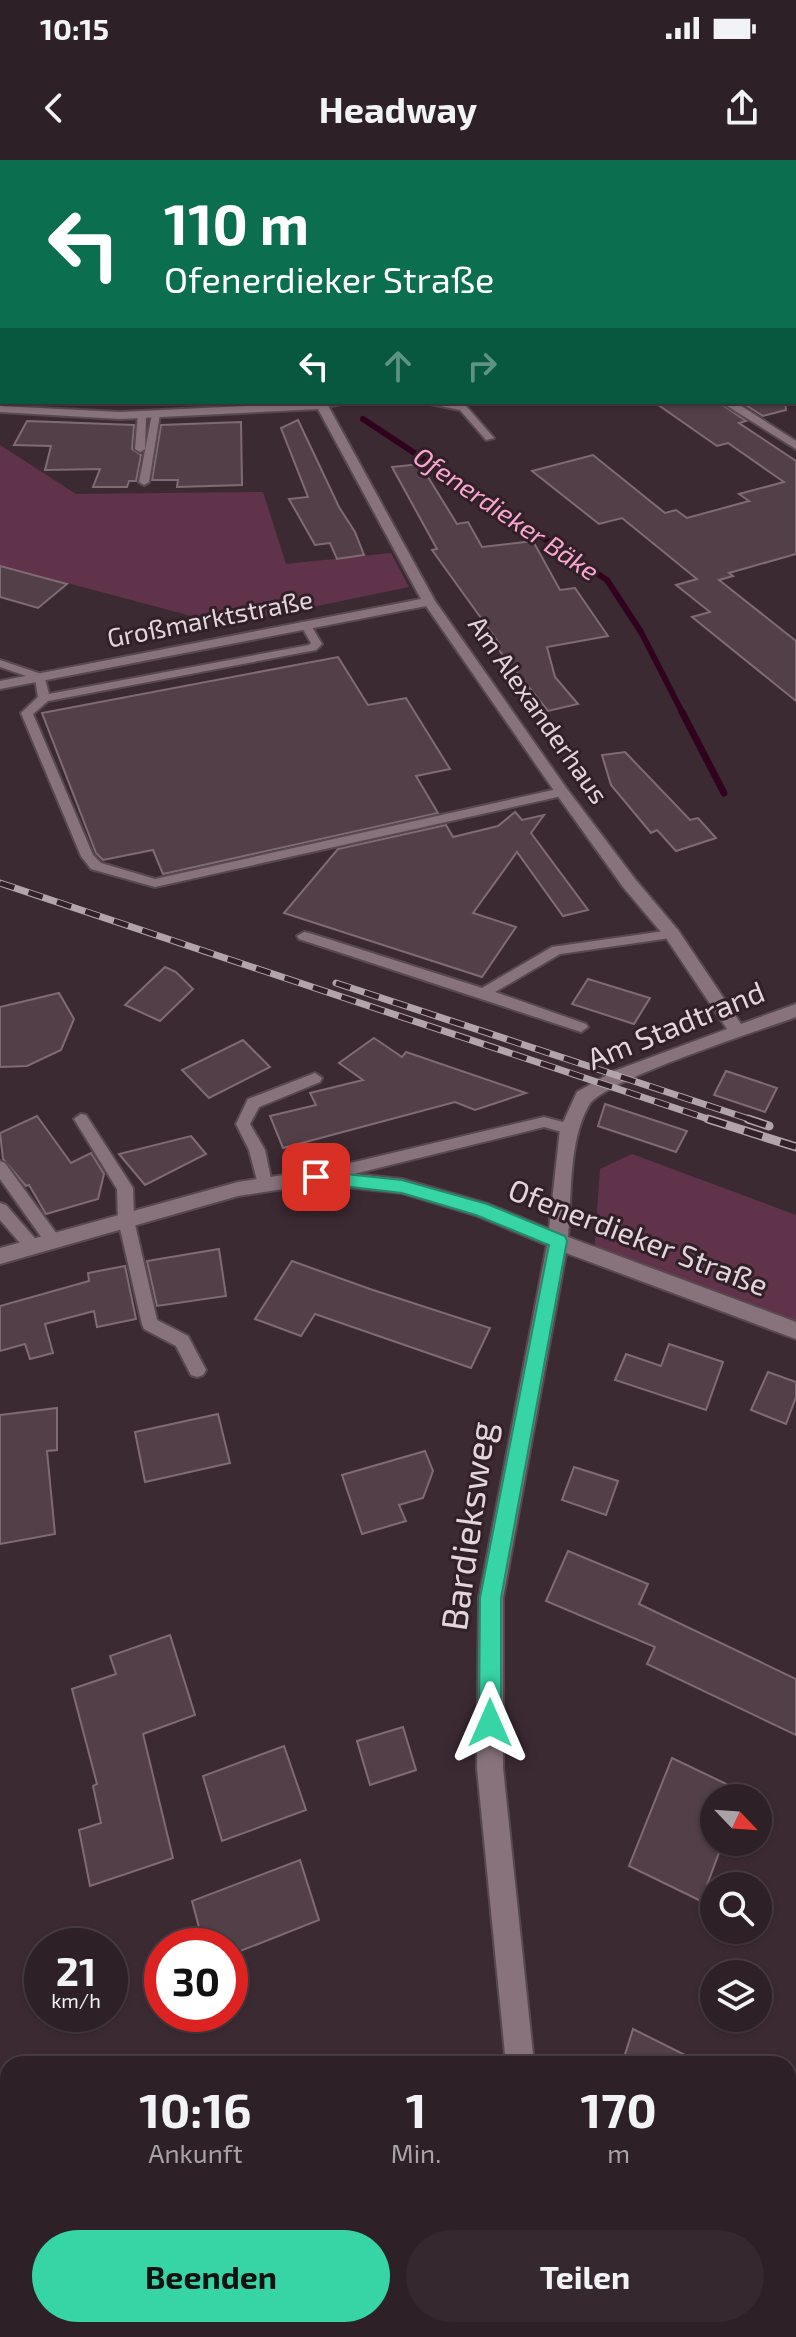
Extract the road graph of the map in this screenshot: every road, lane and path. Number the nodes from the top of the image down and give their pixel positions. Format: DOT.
graph roads {
  1 [pos="305,404"];
  2 [pos="321,404"];
  3 [pos="437,404"];
  4 [pos="730,404"];
  5 [pos="0,409"];
  6 [pos="142,414"];
  7 [pos="156,414"];
  8 [pos="489,438"];
  9 [pos="796,446"];
  10 [pos="135,473"];
  11 [pos="144,482"];
  12 [pos="429,601"];
  13 [pos="305,624"];
  14 [pos="0,663"];
  15 [pos="40,677"];
  16 [pos="0,685"];
  17 [pos="44,698"];
  18 [pos="562,792"];
  19 [pos="672,934"];
  20 [pos="304,936"];
  21 [pos="483,993"];
  22 [pos="796,1010"];
  23 [pos="581,1027"];
  24 [pos="737,1031"];
  25 [pos="315,1078"];
  26 [pos="81,1119"];
  27 [pos="569,1129"];
  28 [pos="0,1167"];
  29 [pos="316,1177"];
  30 [pos="264,1184"];
  31 [pos="0,1209"];
  32 [pos="126,1220"];
  33 [pos="558,1241"];
  34 [pos="43,1244"];
  35 [pos="0,1256"];
  36 [pos="796,1331"];
  37 [pos="197,1370"];
  38 [pos="519,2056"];
  1 -- 7 [label="street"];
  2 -- 12 [label="street, Am Alexanderhaus"];
  3 -- 8 [label="lane"];
  4 -- 9 [label="street"];
  5 -- 6 [label="street"];
  6 -- 7 [label="street"];
  6 -- 10 [label="lane"];
  7 -- 11 [label="lane"];
  12 -- 13 [label="street, Großmarktstraße"];
  12 -- 18 [label="street, Am Alexanderhaus"];
  13 -- 15 [label="street, Großmarktstraße"];
  13 -- 17 [label="lane"];
  14 -- 15 [label="lane"];
  15 -- 16 [label="street, Großmarktstraße"];
  15 -- 17 [label="lane"];
  17 -- 18 [label="lane"];
  18 -- 19 [label="street, Am Alexanderhaus"];
  19 -- 21 [label="lane"];
  19 -- 24 [label="street, Am Alexanderhaus"];
  20 -- 21 [label="lane"];
  21 -- 23 [label="lane"];
  22 -- 24 [label="street, Am Stadtrand"];
  24 -- 27 [label="street, Am Stadtrand"];
  25 -- 30 [label="lane"];
  26 -- 32 [label="lane"];
  27 -- 29 [label="lane"];
  27 -- 33 [label="street, Am Stadtrand"];
  28 -- 34 [label="lane"];
  29 -- 30 [label="street, Ofenerdieker Straße"];
  29 -- 33 [label="street, Ofenerdieker Straße"];
  30 -- 32 [label="street, Ofenerdieker Straße"];
  31 -- 34 [label="lane"];
  32 -- 34 [label="street, Ofenerdieker Straße"];
  32 -- 37 [label="lane"];
  33 -- 36 [label="street, Ofenerdieker Straße"];
  33 -- 38 [label="street, Bardieksweg"];
  34 -- 35 [label="street, Ofenerdieker Straße"];
}
